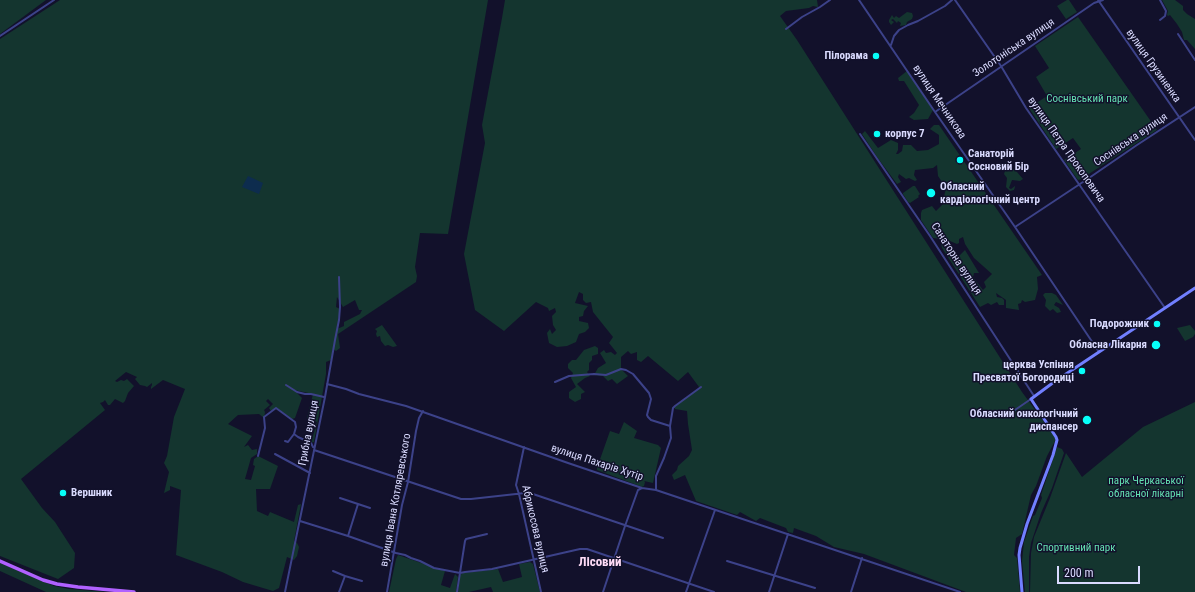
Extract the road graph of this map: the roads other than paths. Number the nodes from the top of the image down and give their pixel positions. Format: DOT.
graph roads {
  1 [pos="54,0"];
  2 [pos="830,0"];
  3 [pos="859,0"];
  4 [pos="953,0"];
  5 [pos="1103,0"];
  6 [pos="1160,0"];
  7 [pos="1098,1"];
  8 [pos="1160,20"];
  9 [pos="786,29"];
  10 [pos="1178,34"];
  11 [pos="0,36"];
  12 [pos="891,46"];
  13 [pos="1195,60"];
  14 [pos="1001,66"];
  15 [pos="1195,107"];
  16 [pos="935,112"];
  17 [pos="1179,117"];
  18 [pos="860,134"];
  19 [pos="1195,140"];
  20 [pos="1079,184"];
  21 [pos="1015,227"];
  22 [pos="339,276"];
  23 [pos="1195,288"];
  24 [pos="1165,308"];
  25 [pos="1099,352"];
  26 [pos="555,382"];
  27 [pos="327,384"];
  28 [pos="286,385"];
  29 [pos="701,387"];
  30 [pos="325,397"];
  31 [pos="1032,398"];
  32 [pos="423,411"];
  33 [pos="1012,412"];
  34 [pos="670,426"];
  35 [pos="294,434"];
  36 [pos="285,441"];
  37 [pos="315,442"];
  38 [pos="311,443"];
  39 [pos="524,447"];
  40 [pos="314,449"];
  41 [pos="275,454"];
  42 [pos="258,456"];
  43 [pos="310,473"];
  44 [pos="408,482"];
  45 [pos="642,488"];
  46 [pos="656,490"];
  47 [pos="519,494"];
  48 [pos="340,498"];
  49 [pos="358,504"];
  50 [pos="370,508"];
  51 [pos="715,510"];
  52 [pos="300,521"];
  53 [pos="625,526"];
  54 [pos="487,534"];
  55 [pos="788,534"];
  56 [pos="348,536"];
  57 [pos="663,538"];
  58 [pos="395,553"];
  59 [pos="614,558"];
  60 [pos="862,558"];
  61 [pos="533,559"];
  62 [pos="0,561"];
  63 [pos="727,561"];
  64 [pos="333,571"];
  65 [pos="460,573"];
  66 [pos="345,576"];
  67 [pos="774,576"];
  68 [pos="362,581"];
  69 [pos="689,583"];
  70 [pos="815,588"];
  71 [pos="134,592"];
  72 [pos="285,592"];
  73 [pos="340,592"];
  74 [pos="388,592"];
  75 [pos="457,592"];
  76 [pos="541,592"];
  77 [pos="603,592"];
  78 [pos="686,592"];
  79 [pos="714,592"];
  80 [pos="769,592"];
  81 [pos="851,592"];
  82 [pos="960,592"];
  83 [pos="1022,592"];
  1 -- 11 [label="street"];
  2 -- 9 [label="street"];
  3 -- 12 [label="street, вулиця Мечникова"];
  4 -- 12 [label="street"];
  4 -- 14 [label="street, вулиця Петра Прокоповича"];
  5 -- 7 [label="street, Золотоніська вулиця"];
  6 -- 8 [label="street"];
  7 -- 14 [label="street, Золотоніська вулиця"];
  7 -- 17 [label="street, вулиця Грузиненка"];
  10 -- 13 [label="street"];
  12 -- 16 [label="street, вулиця Мечникова"];
  14 -- 16 [label="street, Золотоніська вулиця"];
  14 -- 20 [label="street, вулиця Петра Прокоповича"];
  15 -- 17 [label="street, Соснівська вулиця"];
  16 -- 21 [label="street, вулиця Мечникова"];
  17 -- 19 [label="street, вулиця Грузиненка"];
  17 -- 20 [label="street, Соснівська вулиця"];
  18 -- 31 [label="street, Санаторна вулиця"];
  20 -- 21 [label="street, Соснівська вулиця"];
  20 -- 24 [label="street, вулиця Петра Прокоповича"];
  21 -- 25 [label="street, вулиця Мечникова"];
  22 -- 27 [label="street, Грибна вулиця"];
  23 -- 24 [label="street"];
  24 -- 25 [label="street"];
  25 -- 31 [label="street"];
  26 -- 34 [label="street"];
  27 -- 30 [label="street, Грибна вулиця"];
  27 -- 32 [label="street, вулиця Пахарів Хутір"];
  28 -- 30 [label="street"];
  29 -- 34 [label="street"];
  30 -- 37 [label="street, Грибна вулиця"];
  31 -- 33 [label="street"];
  31 -- 83 [label="street, Санаторна вулиця"];
  32 -- 39 [label="street, вулиця Пахарів Хутір"];
  32 -- 44 [label="street, вулиця Івана Котляревського"];
  34 -- 46 [label="street"];
  35 -- 36 [label="street"];
  35 -- 38 [label="street"];
  35 -- 42 [label="street"];
  37 -- 38 [label="street"];
  37 -- 40 [label="street, Грибна вулиця"];
  38 -- 40 [label="street"];
  39 -- 45 [label="street, вулиця Пахарів Хутір"];
  39 -- 47 [label="street, Абрикосова вулиця"];
  40 -- 43 [label="street, Грибна вулиця"];
  40 -- 44 [label="street"];
  41 -- 43 [label="street"];
  43 -- 52 [label="street, Грибна вулиця"];
  44 -- 47 [label="street"];
  44 -- 58 [label="street, вулиця Івана Котляревського"];
  45 -- 46 [label="street, вулиця Пахарів Хутір"];
  45 -- 53 [label="street"];
  46 -- 51 [label="street, вулиця Пахарів Хутір"];
  47 -- 53 [label="street"];
  47 -- 61 [label="street, Абрикосова вулиця"];
  48 -- 49 [label="street"];
  49 -- 50 [label="street"];
  49 -- 56 [label="street"];
  51 -- 55 [label="street, вулиця Пахарів Хутір"];
  51 -- 69 [label="street"];
  52 -- 56 [label="street"];
  52 -- 72 [label="street, Грибна вулиця"];
  53 -- 57 [label="street"];
  53 -- 59 [label="street"];
  54 -- 65 [label="street"];
  55 -- 60 [label="street, вулиця Пахарів Хутір"];
  55 -- 67 [label="street"];
  56 -- 58 [label="street"];
  58 -- 65 [label="street"];
  58 -- 74 [label="street, вулиця Івана Котляревського"];
  59 -- 61 [label="street"];
  59 -- 69 [label="street"];
  59 -- 77 [label="street"];
  60 -- 81 [label="street"];
  60 -- 82 [label="street, вулиця Пахарів Хутір"];
  61 -- 65 [label="street"];
  61 -- 76 [label="street, Абрикосова вулиця"];
  62 -- 71 [label="main road"];
  63 -- 67 [label="street"];
  64 -- 66 [label="street"];
  65 -- 75 [label="street"];
  66 -- 68 [label="street"];
  66 -- 73 [label="street"];
  67 -- 70 [label="street"];
  67 -- 80 [label="street"];
  69 -- 78 [label="street"];
  69 -- 79 [label="street"];
}
